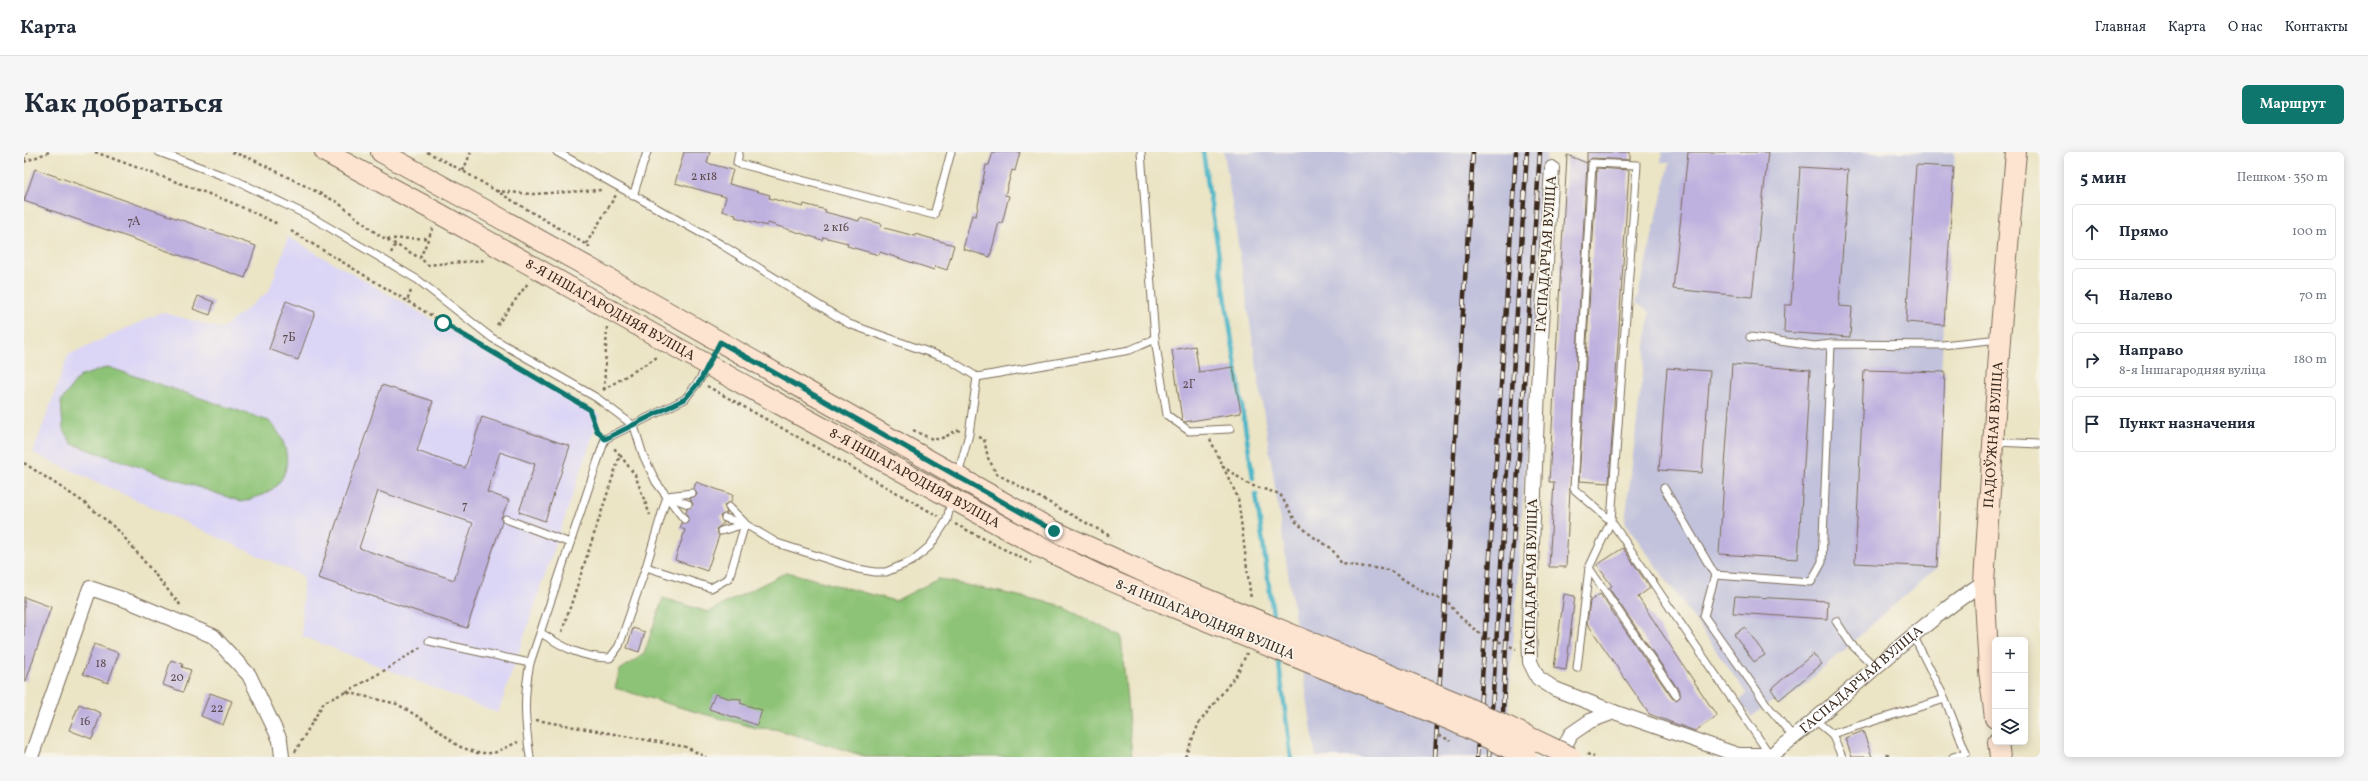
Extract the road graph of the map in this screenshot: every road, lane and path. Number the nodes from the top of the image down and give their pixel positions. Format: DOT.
graph roads {
  1 [pos="27,152"];
  2 [pos="49,152"];
  3 [pos="95,152"];
  4 [pos="159,152"];
  5 [pos="232,152"];
  6 [pos="325,152"];
  7 [pos="381,152"];
  8 [pos="427,152"];
  9 [pos="471,152"];
  10 [pos="557,152"];
  11 [pos="647,152"];
  12 [pos="739,152"];
  13 [pos="951,152"];
  14 [pos="1141,152"];
  15 [pos="2016,152"];
  16 [pos="24,161"];
  17 [pos="1552,168"];
  18 [pos="463,171"];
  19 [pos="620,188"];
  20 [pos="496,191"];
  21 [pos="633,196"];
  22 [pos="278,224"];
  23 [pos="434,226"];
  24 [pos="291,231"];
  25 [pos="429,238"];
  26 [pos="386,239"];
  27 [pos="420,258"];
  28 [pos="489,259"];
  29 [pos="529,282"];
  30 [pos="411,291"];
  31 [pos="407,301"];
  32 [pos="497,325"];
  33 [pos="613,329"];
  34 [pos="1750,337"];
  35 [pos="1154,339"];
  36 [pos="2000,339"];
  37 [pos="720,342"];
  38 [pos="1831,344"];
  39 [pos="653,351"];
  40 [pos="708,365"];
  41 [pos="978,377"];
  42 [pos="634,426"];
  43 [pos="1230,429"];
  44 [pos="912,430"];
  45 [pos="969,434"];
  46 [pos="605,439"];
  47 [pos="1993,442"];
  48 [pos="2040,444"];
  49 [pos="620,455"];
  50 [pos="24,463"];
  51 [pos="1222,466"];
  52 [pos="958,477"];
  53 [pos="1664,488"];
  54 [pos="692,493"];
  55 [pos="667,496"];
  56 [pos="952,499"];
  57 [pos="688,504"];
  58 [pos="729,507"];
  59 [pos="725,518"];
  60 [pos="506,519"];
  61 [pos="684,519"];
  62 [pos="1610,521"];
  63 [pos="653,522"];
  64 [pos="746,524"];
  65 [pos="721,531"];
  66 [pos="1114,538"];
  67 [pos="570,543"];
  68 [pos="646,566"];
  69 [pos="1589,568"];
  70 [pos="1715,575"];
  71 [pos="1984,582"];
  72 [pos="185,610"];
  73 [pos="1836,621"];
  74 [pos="541,632"];
  75 [pos="562,632"];
  76 [pos="1913,635"];
  77 [pos="429,641"];
  78 [pos="1530,662"];
  79 [pos="530,663"];
  80 [pos="1875,667"];
  81 [pos="1577,668"];
  82 [pos="346,692"];
  83 [pos="1676,695"];
  84 [pos="1945,699"];
  85 [pos="1994,709"];
  86 [pos="1614,712"];
  87 [pos="524,718"];
  88 [pos="1815,720"];
  89 [pos="1832,734"];
  90 [pos="527,736"];
  91 [pos="1794,738"];
  92 [pos="1998,745"];
  93 [pos="1887,753"];
  94 [pos="1770,756"];
  95 [pos="31,757"];
  96 [pos="282,757"];
  97 [pos="292,757"];
  98 [pos="530,757"];
  99 [pos="706,757"];
  100 [pos="1527,757"];
  101 [pos="1559,757"];
  102 [pos="1571,757"];
  103 [pos="1842,757"];
  104 [pos="1889,757"];
  105 [pos="1953,757"];
  106 [pos="2000,757"];
  1 -- 16 [label="path"];
  2 -- 16 [label="path"];
  3 -- 22 [label="path"];
  4 -- 42 [label="lane"];
  5 -- 26 [label="path"];
  6 -- 40 [label="main road, 8-Я ІНШАГАРОДНЯЯ ВУЛІЦА"];
  7 -- 37 [label="main road, 8-Я ІНШАГАРОДНЯЯ ВУЛІЦА"];
  8 -- 18 [label="path"];
  9 -- 18 [label="path"];
  10 -- 19 [label="lane"];
  11 -- 21 [label="lane"];
  12 -- 13 [label="lane"];
  14 -- 35 [label="lane"];
  15 -- 36 [label="main road, ПАДОЎЖНАЯ ВУЛІЦА"];
  17 -- 78 [label="street, ГАСПАДАРЧАЯ ВУЛІЦА"];
  18 -- 20 [label="path"];
  19 -- 20 [label="path"];
  19 -- 20 [label="path"];
  19 -- 21 [label="lane"];
  21 -- 41 [label="lane"];
  23 -- 25 [label="path"];
  24 -- 31 [label="path"];
  25 -- 26 [label="path"];
  25 -- 27 [label="path"];
  26 -- 27 [label="path"];
  27 -- 28 [label="path"];
  29 -- 32 [label="path"];
  30 -- 31 [label="path"];
  31 -- 46 [label="path"];
  33 -- 39 [label="path"];
  34 -- 38 [label="lane"];
  35 -- 41 [label="lane"];
  35 -- 43 [label="lane"];
  36 -- 38 [label="lane"];
  36 -- 47 [label="main road, ПАДОЎЖНАЯ ВУЛІЦА"];
  37 -- 40 [label="main road"];
  37 -- 52 [label="main road, 8-Я ІНШАГАРОДНЯЯ ВУЛІЦА"];
  38 -- 70 [label="lane"];
  40 -- 42 [label="lane"];
  40 -- 56 [label="main road, 8-Я ІНШАГАРОДНЯЯ ВУЛІЦА"];
  41 -- 45 [label="lane"];
  42 -- 46 [label="lane"];
  42 -- 55 [label="lane"];
  44 -- 45 [label="path"];
  45 -- 52 [label="lane"];
  45 -- 66 [label="path"];
  46 -- 49 [label="path"];
  46 -- 67 [label="lane"];
  47 -- 48 [label="lane"];
  47 -- 71 [label="main road, ПАДОЎЖНАЯ ВУЛІЦА"];
  49 -- 63 [label="path"];
  49 -- 75 [label="path"];
  50 -- 72 [label="path"];
  51 -- 78 [label="path"];
  52 -- 56 [label="main road"];
  52 -- 102 [label="main road, 8-Я ІНШАГАРОДНЯЯ ВУЛІЦА, bridge"];
  53 -- 70 [label="lane"];
  54 -- 55 [label="lane"];
  55 -- 57 [label="lane"];
  55 -- 61 [label="lane"];
  55 -- 68 [label="lane"];
  56 -- 64 [label="lane"];
  56 -- 100 [label="main road, 8-Я ІНШАГАРОДНЯЯ ВУЛІЦА, bridge"];
  58 -- 64 [label="lane"];
  59 -- 64 [label="lane"];
  60 -- 67 [label="lane"];
  62 -- 62 [label="lane"];
  62 -- 69 [label="lane"];
  62 -- 94 [label="lane"];
  64 -- 65 [label="lane"];
  64 -- 68 [label="lane"];
  67 -- 74 [label="lane"];
  68 -- 74 [label="lane"];
  69 -- 81 [label="lane"];
  69 -- 83 [label="lane"];
  70 -- 91 [label="lane"];
  71 -- 76 [label="street, ГАСПАДАРЧАЯ ВУЛІЦА"];
  71 -- 85 [label="main road, ПАДОЎЖНАЯ ВУЛІЦА"];
  73 -- 80 [label="lane"];
  74 -- 79 [label="lane"];
  76 -- 80 [label="street, ГАСПАДАРЧАЯ ВУЛІЦА"];
  76 -- 84 [label="lane"];
  77 -- 79 [label="lane"];
  77 -- 82 [label="path"];
  78 -- 86 [label="street, ГАСПАДАРЧАЯ ВУЛІЦА"];
  79 -- 87 [label="lane"];
  80 -- 88 [label="street, ГАСПАДАРЧАЯ ВУЛІЦА"];
  82 -- 90 [label="path"];
  82 -- 97 [label="path"];
  84 -- 89 [label="lane"];
  84 -- 105 [label="lane"];
  86 -- 94 [label="street, ГАСПАДАРЧАЯ ВУЛІЦА"];
  86 -- 101 [label="street"];
  87 -- 90 [label="lane"];
  87 -- 99 [label="path"];
  88 -- 89 [label="lane"];
  88 -- 91 [label="street, ГАСПАДАРЧАЯ ВУЛІЦА"];
  89 -- 103 [label="lane"];
  90 -- 98 [label="lane"];
  91 -- 94 [label="street, ГАСПАДАРЧАЯ ВУЛІЦА"];
  92 -- 106 [label="main road"];
  93 -- 104 [label="path"];
  95 -- 96 [label="street"];
}
